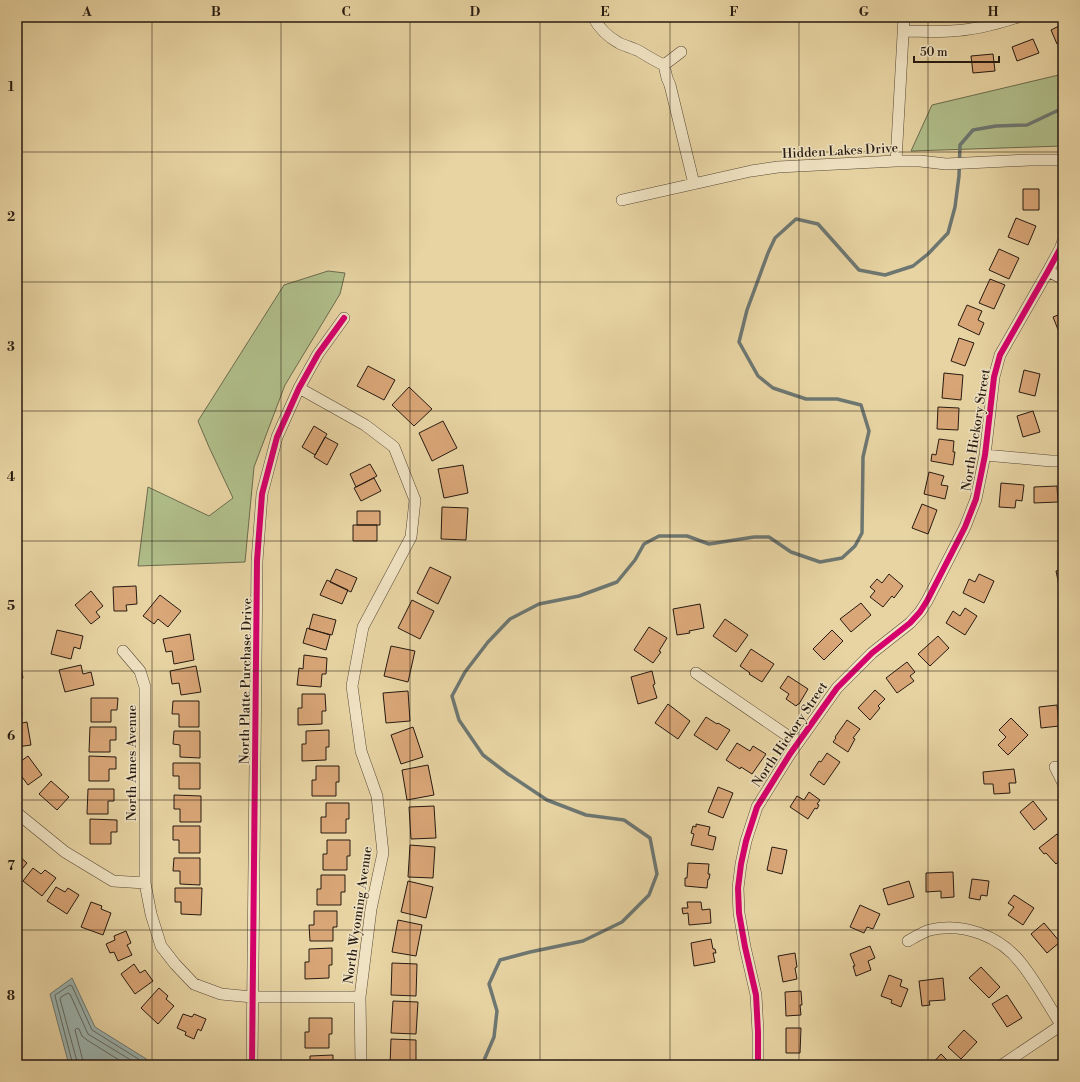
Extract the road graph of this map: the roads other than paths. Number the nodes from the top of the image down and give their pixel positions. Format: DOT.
graph roads {
  1 [pos="593,17"];
  2 [pos="904,17"];
  3 [pos="1018,17"];
  4 [pos="903,31"];
  5 [pos="681,52"];
  6 [pos="664,65"];
  7 [pos="1063,160"];
  8 [pos="896,161"];
  9 [pos="694,184"];
  10 [pos="622,200"];
  11 [pos="1063,241"];
  12 [pos="1048,272"];
  13 [pos="1063,279"];
  14 [pos="344,318"];
  15 [pos="298,388"];
  16 [pos="985,455"];
  17 [pos="1063,461"];
  18 [pos="123,651"];
  19 [pos="696,673"];
  20 [pos="798,743"];
  21 [pos="1055,767"];
  22 [pos="1063,783"];
  23 [pos="17,814"];
  24 [pos="145,883"];
  25 [pos="908,941"];
  26 [pos="252,997"];
  27 [pos="360,997"];
  28 [pos="1062,1024"];
  29 [pos="252,1065"];
  30 [pos="361,1065"];
  31 [pos="758,1065"];
  32 [pos="1002,1065"];
  1 -- 6 [label="street"];
  2 -- 4 [label="street"];
  3 -- 4 [label="street"];
  4 -- 8 [label="street"];
  5 -- 6 [label="street"];
  6 -- 9 [label="street"];
  7 -- 8 [label="street, Hidden Lakes Drive"];
  8 -- 9 [label="street, Hidden Lakes Drive"];
  9 -- 10 [label="street, Hidden Lakes Drive"];
  11 -- 12 [label="street, North Hickory Street"];
  12 -- 13 [label="street"];
  12 -- 16 [label="street, North Hickory Street"];
  14 -- 15 [label="street, North Platte Purchase Drive"];
  15 -- 26 [label="street, North Platte Purchase Drive"];
  15 -- 27 [label="street, North Wyoming Avenue"];
  16 -- 17 [label="street"];
  16 -- 20 [label="street, North Hickory Street"];
  18 -- 24 [label="street, North Ames Avenue"];
  19 -- 20 [label="street"];
  20 -- 31 [label="street, North Hickory Street"];
  21 -- 22 [label="street"];
  23 -- 24 [label="street"];
  24 -- 26 [label="street, North Ames Avenue"];
  25 -- 28 [label="street"];
  26 -- 27 [label="street, North Ames Avenue"];
  26 -- 29 [label="street, North Platte Purchase Drive"];
  27 -- 30 [label="street, North Wyoming Avenue"];
  28 -- 32 [label="street"];
}
